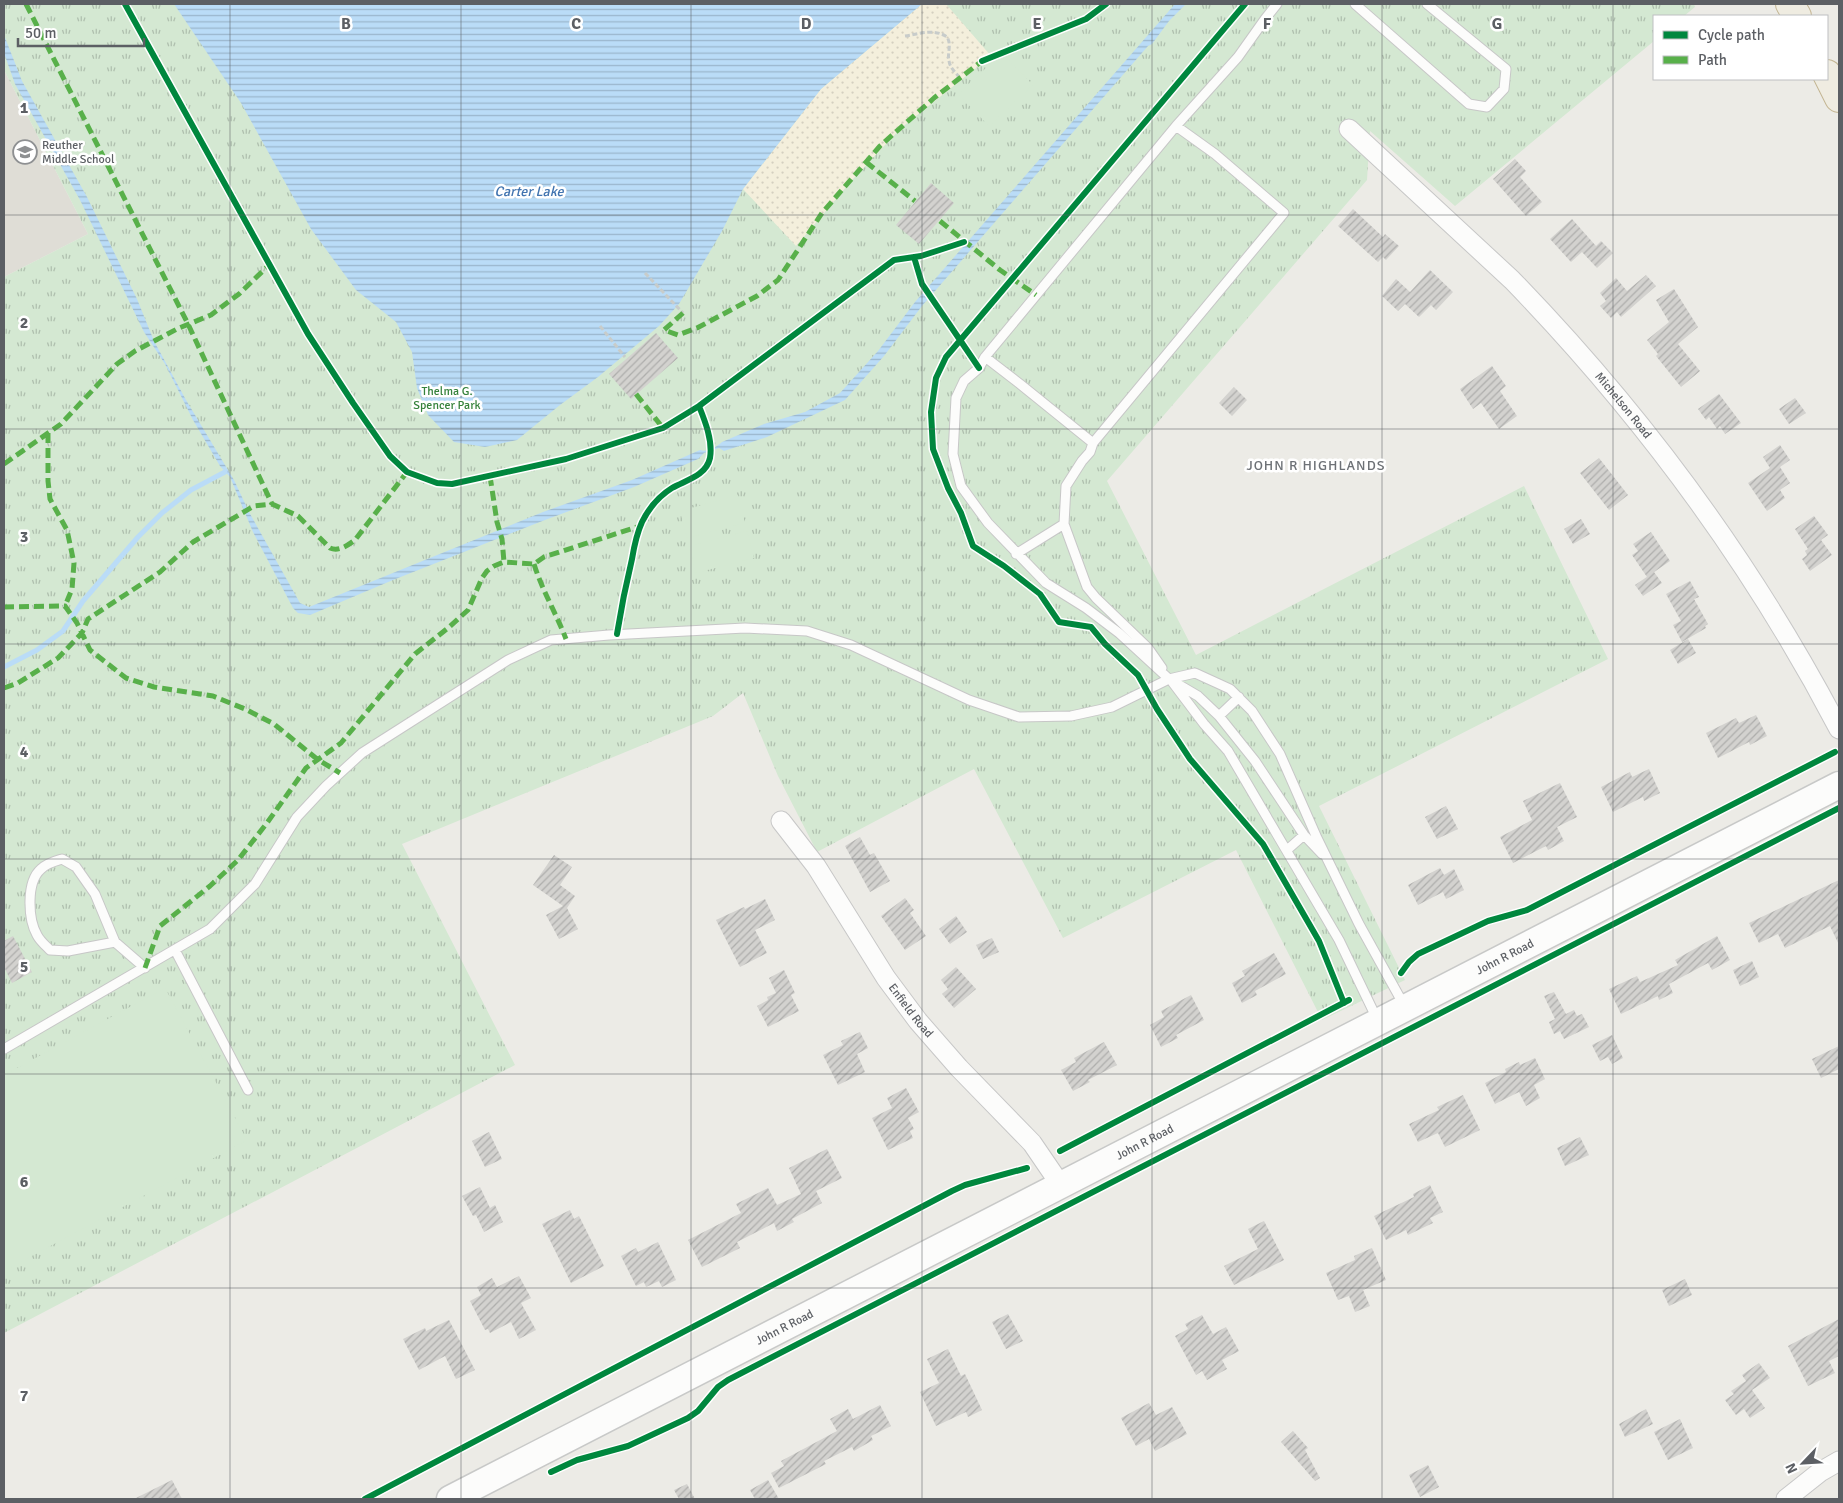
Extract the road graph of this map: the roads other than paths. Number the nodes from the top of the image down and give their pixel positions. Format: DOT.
graph roads {
  1 [pos="1277,4"];
  2 [pos="1354,4"];
  3 [pos="1427,4"];
  4 [pos="1790,4"];
  5 [pos="1796,15"];
  6 [pos="1828,76"];
  7 [pos="1839,98"];
  8 [pos="1176,126"];
  9 [pos="1349,128"];
  10 [pos="985,357"];
  11 [pos="1093,443"];
  12 [pos="1064,524"];
  13 [pos="1016,554"];
  14 [pos="1169,679"];
  15 [pos="1239,697"];
  16 [pos="1219,716"];
  17 [pos="1839,729"];
  18 [pos="1839,785"];
  19 [pos="781,821"];
  20 [pos="1304,835"];
  21 [pos="1287,850"];
  22 [pos="1328,861"];
  23 [pos="115,942"];
  24 [pos="175,950"];
  25 [pos="145,968"];
  26 [pos="1405,1007"];
  27 [pos="1378,1021"];
  28 [pos="4,1049"];
  29 [pos="248,1090"];
  30 [pos="1060,1184"];
  31 [pos="1839,1461"];
  32 [pos="450,1499"];
  33 [pos="1786,1499"];
  1 -- 8 [label="lane"];
  2 -- 3 [label="lane"];
  4 -- 5 [label="highway"];
  6 -- 7 [label="highway"];
  8 -- 10 [label="lane"];
  8 -- 11 [label="lane"];
  9 -- 17 [label="street, Michelson Road"];
  10 -- 11 [label="lane"];
  10 -- 13 [label="lane"];
  11 -- 12 [label="lane"];
  12 -- 13 [label="lane"];
  12 -- 14 [label="lane"];
  13 -- 14 [label="lane"];
  14 -- 15 [label="lane"];
  14 -- 16 [label="lane"];
  14 -- 21 [label="lane"];
  14 -- 24 [label="lane"];
  15 -- 16 [label="lane"];
  15 -- 22 [label="lane"];
  16 -- 20 [label="lane"];
  18 -- 26 [label="main road, John R Road"];
  19 -- 30 [label="street, Enfield Road"];
  20 -- 21 [label="lane"];
  20 -- 22 [label="lane"];
  21 -- 27 [label="lane"];
  22 -- 26 [label="lane"];
  23 -- 23 [label="lane"];
  23 -- 25 [label="lane"];
  24 -- 25 [label="lane"];
  24 -- 29 [label="lane"];
  25 -- 28 [label="lane"];
  26 -- 27 [label="main road, John R Road"];
  27 -- 30 [label="main road, John R Road"];
  30 -- 32 [label="main road, John R Road"];
  31 -- 33 [label="street"];
}
